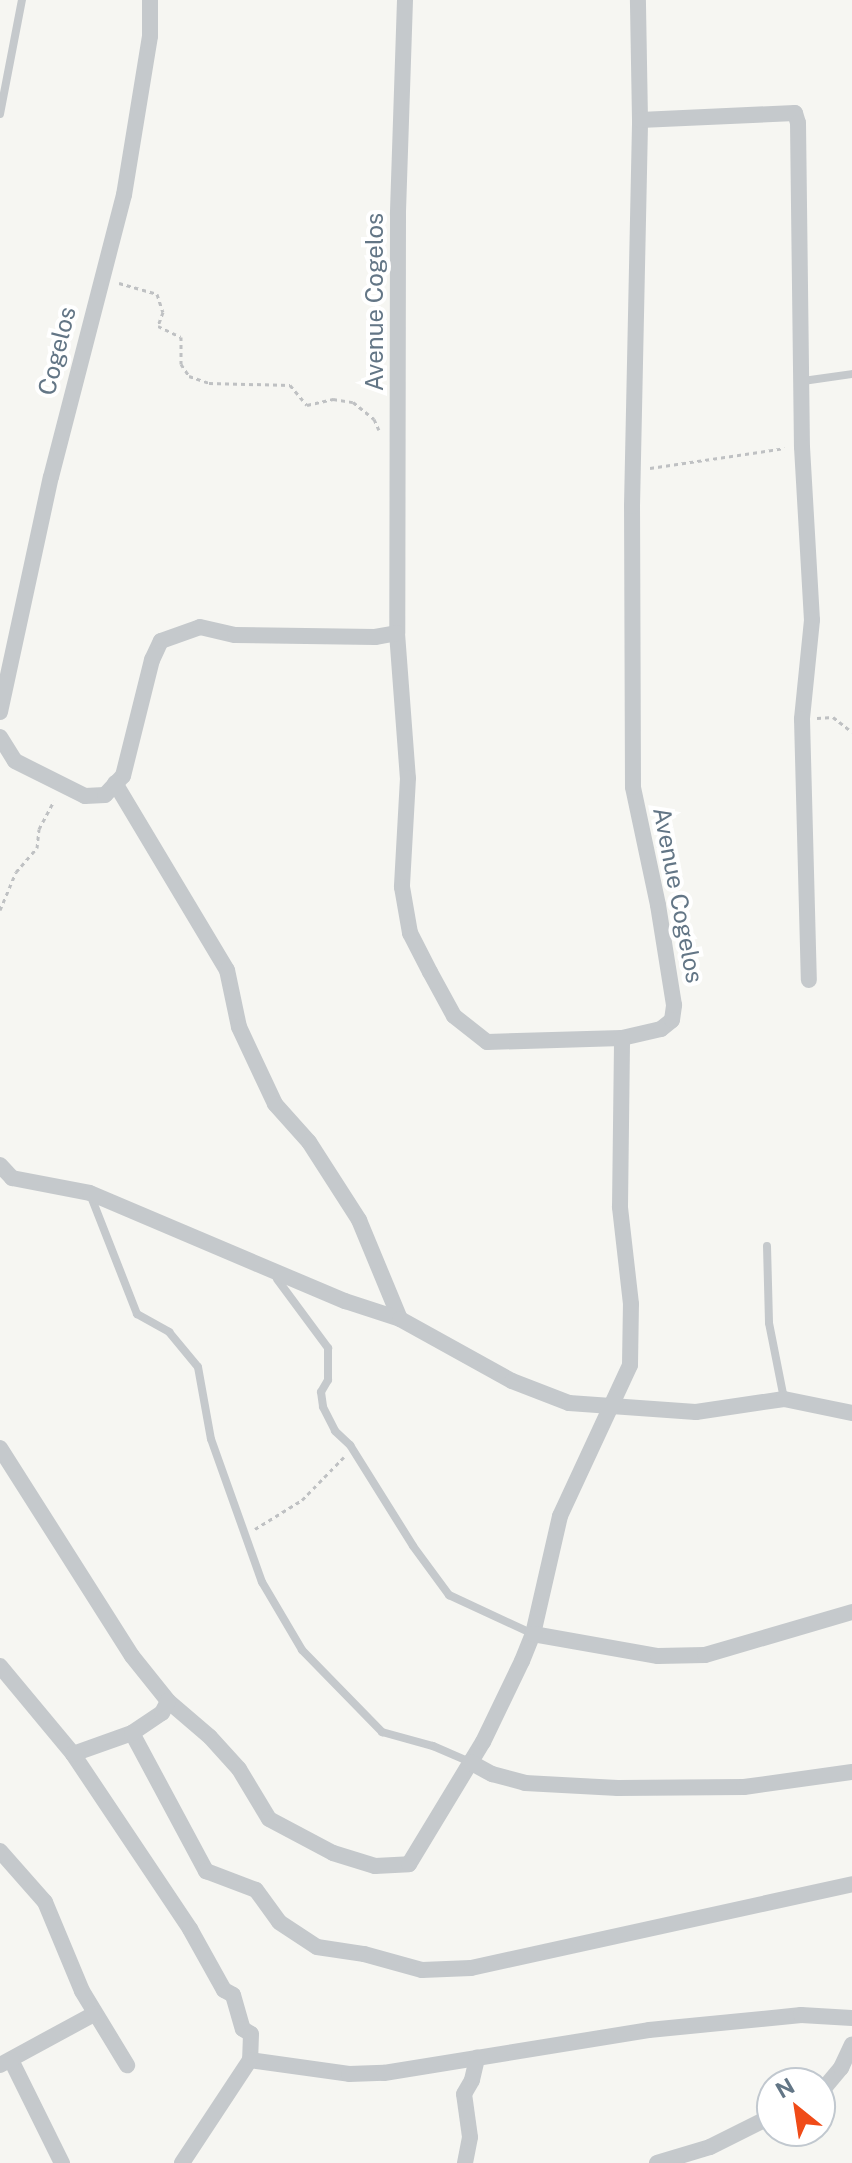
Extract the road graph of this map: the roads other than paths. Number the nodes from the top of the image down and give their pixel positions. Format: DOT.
graph roads {
  1 [pos="22,0"];
  2 [pos="150,0"];
  3 [pos="405,0"];
  4 [pos="638,0"];
  5 [pos="0,114"];
  6 [pos="640,120"];
  7 [pos="852,374"];
  8 [pos="803,381"];
  9 [pos="397,633"];
  10 [pos="0,712"];
  11 [pos="0,737"];
  12 [pos="115,783"];
  13 [pos="809,980"];
  14 [pos="622,1038"];
  15 [pos="0,1165"];
  16 [pos="90,1193"];
  17 [pos="767,1246"];
  18 [pos="245,1260"];
  19 [pos="400,1319"];
  20 [pos="784,1399"];
  21 [pos="612,1407"];
  22 [pos="852,1413"];
  23 [pos="0,1448"];
  24 [pos="852,1612"];
  25 [pos="533,1634"];
  26 [pos="0,1666"];
  27 [pos="168,1701"];
  28 [pos="132,1733"];
  29 [pos="73,1754"];
  30 [pos="470,1762"];
  31 [pos="852,1772"];
  32 [pos="0,1851"];
  33 [pos="852,1884"];
  34 [pos="94,2014"];
  35 [pos="852,2018"];
  36 [pos="852,2044"];
  37 [pos="477,2058"];
  38 [pos="250,2060"];
  39 [pos="6,2063"];
  40 [pos="127,2065"];
  41 [pos="836,2074"];
  42 [pos="756,2124"];
  43 [pos="60,2162"];
  44 [pos="182,2163"];
  45 [pos="465,2163"];
  46 [pos="657,2163"];
  1 -- 5 [label="lane"];
  2 -- 10 [label="street, Cogelos"];
  3 -- 9 [label="street, Avenue Cogelos"];
  4 -- 6 [label="street, Avenue Cogelos"];
  6 -- 8 [label="street"];
  6 -- 14 [label="street, Avenue Cogelos"];
  7 -- 8 [label="lane"];
  8 -- 13 [label="street"];
  9 -- 12 [label="street"];
  9 -- 14 [label="street, Avenue Cogelos"];
  11 -- 12 [label="street"];
  12 -- 19 [label="street"];
  14 -- 21 [label="street"];
  15 -- 16 [label="street"];
  16 -- 18 [label="street"];
  16 -- 30 [label="lane"];
  17 -- 20 [label="lane"];
  18 -- 19 [label="street"];
  18 -- 25 [label="lane"];
  19 -- 21 [label="street"];
  20 -- 21 [label="street"];
  20 -- 22 [label="street"];
  21 -- 25 [label="street"];
  23 -- 27 [label="street"];
  24 -- 25 [label="street"];
  25 -- 30 [label="street"];
  26 -- 29 [label="street"];
  27 -- 28 [label="street"];
  27 -- 30 [label="street"];
  28 -- 29 [label="street"];
  28 -- 33 [label="street"];
  29 -- 38 [label="street"];
  30 -- 31 [label="street"];
  32 -- 34 [label="street"];
  34 -- 39 [label="street"];
  34 -- 40 [label="street"];
  35 -- 37 [label="street"];
  36 -- 41 [label="street"];
  37 -- 38 [label="street"];
  37 -- 45 [label="street"];
  38 -- 44 [label="street"];
  39 -- 43 [label="street"];
  42 -- 46 [label="street"];
}
